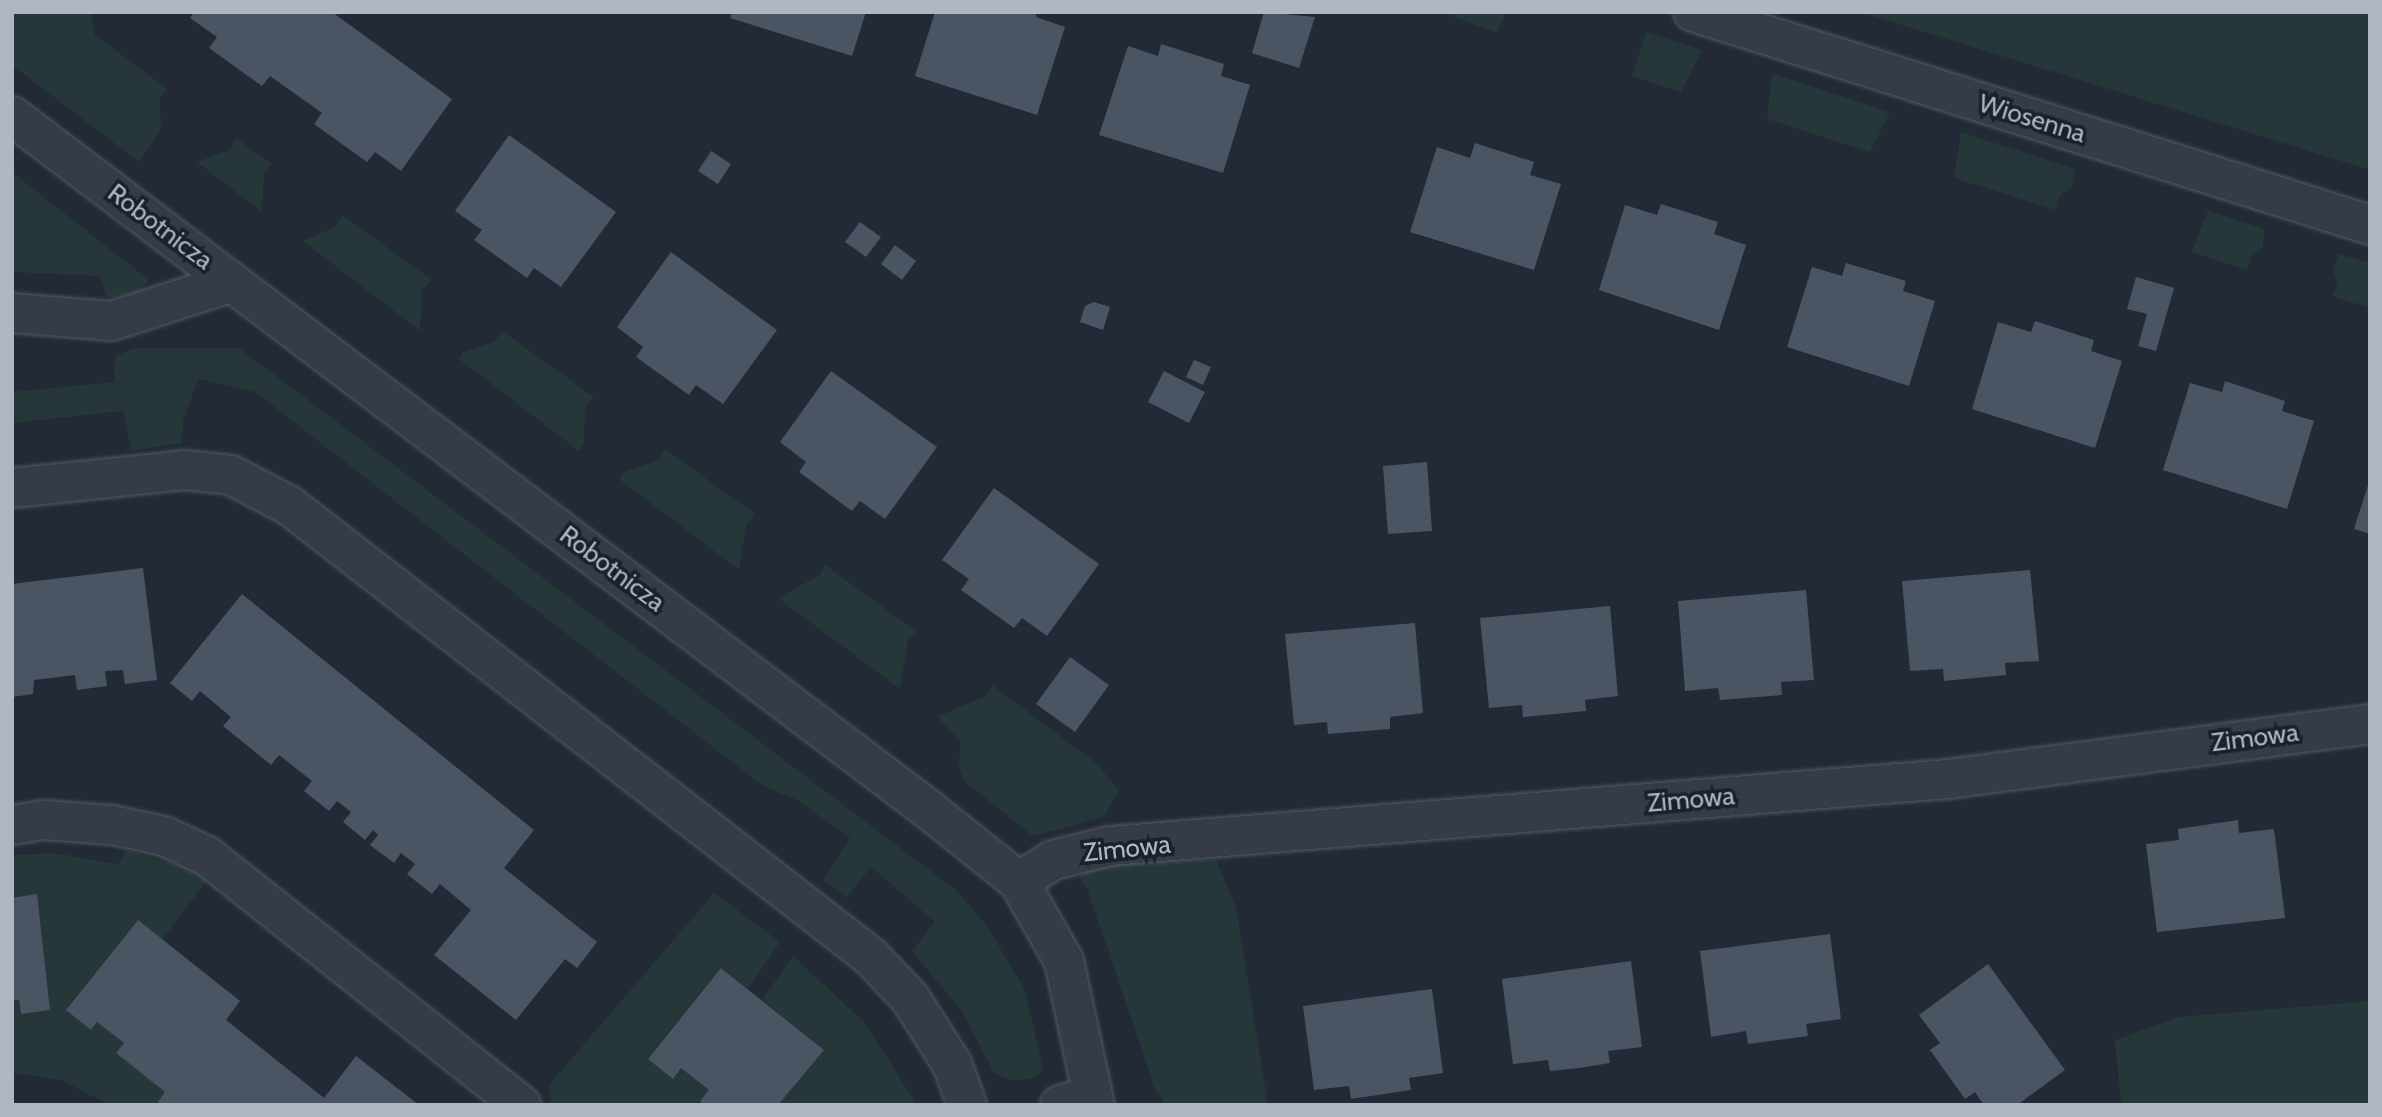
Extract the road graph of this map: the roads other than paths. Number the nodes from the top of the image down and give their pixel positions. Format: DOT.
graph roads {
  1 [pos="1693,12"];
  2 [pos="12,116"];
  3 [pos="2370,225"];
  4 [pos="232,282"];
  5 [pos="12,313"];
  6 [pos="12,488"];
  7 [pos="2370,724"];
  8 [pos="12,825"];
  9 [pos="1019,882"];
  10 [pos="1083,1102"];
  11 [pos="521,1105"];
  12 [pos="967,1105"];
  1 -- 3 [label="street, Wiosenna"];
  2 -- 4 [label="street, Robotnicza"];
  4 -- 5 [label="street"];
  4 -- 9 [label="street, Robotnicza"];
  6 -- 12 [label="street"];
  7 -- 9 [label="street, Zimowa"];
  8 -- 11 [label="street"];
  9 -- 10 [label="street, Robotnicza"];
}
